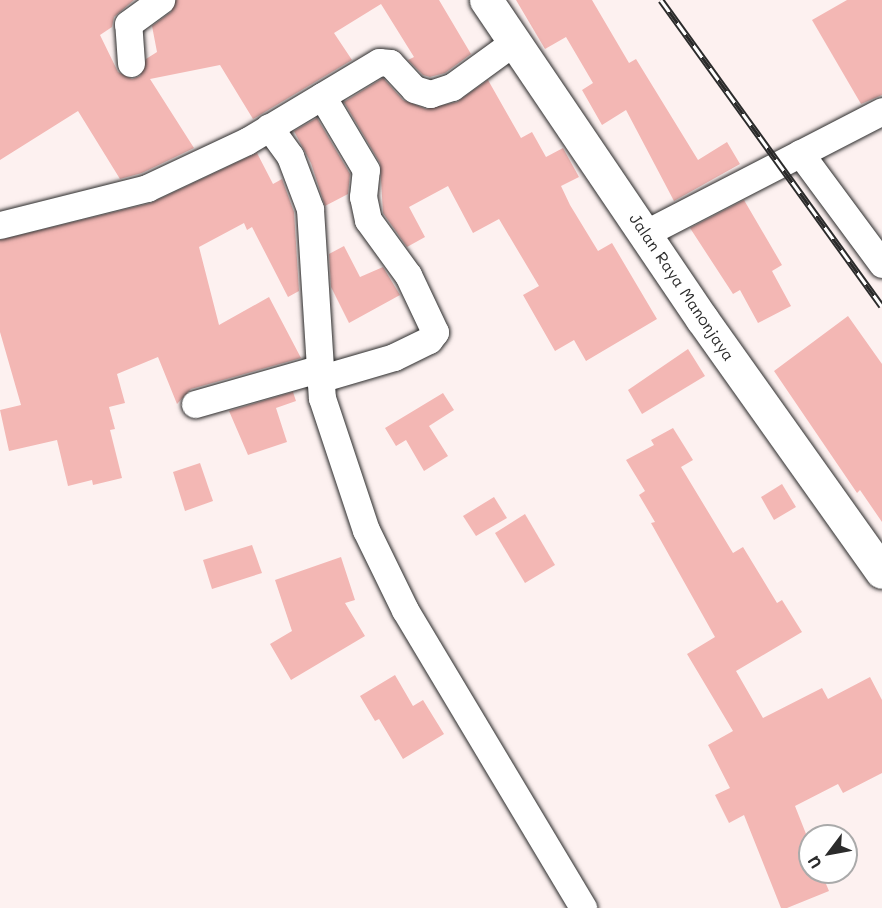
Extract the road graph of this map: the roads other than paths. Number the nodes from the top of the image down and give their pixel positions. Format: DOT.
graph roads {
  1 [pos="161,0"];
  2 [pos="486,0"];
  3 [pos="515,41"];
  4 [pos="131,63"];
  5 [pos="321,96"];
  6 [pos="882,111"];
  7 [pos="270,127"];
  8 [pos="800,153"];
  9 [pos="0,225"];
  10 [pos="646,233"];
  11 [pos="882,264"];
  12 [pos="319,374"];
  13 [pos="195,404"];
  14 [pos="882,572"];
  15 [pos="583,908"];
  1 -- 4 [label="street"];
  2 -- 3 [label="main road, Jalan Raya Manonjaya"];
  3 -- 5 [label="street"];
  3 -- 10 [label="main road, Jalan Raya Manonjaya"];
  5 -- 7 [label="street"];
  5 -- 12 [label="street"];
  6 -- 8 [label="street"];
  7 -- 9 [label="street"];
  7 -- 12 [label="street"];
  8 -- 10 [label="street"];
  8 -- 11 [label="street"];
  10 -- 14 [label="main road, Jalan Raya Manonjaya"];
  12 -- 13 [label="street"];
  12 -- 15 [label="street"];
}
